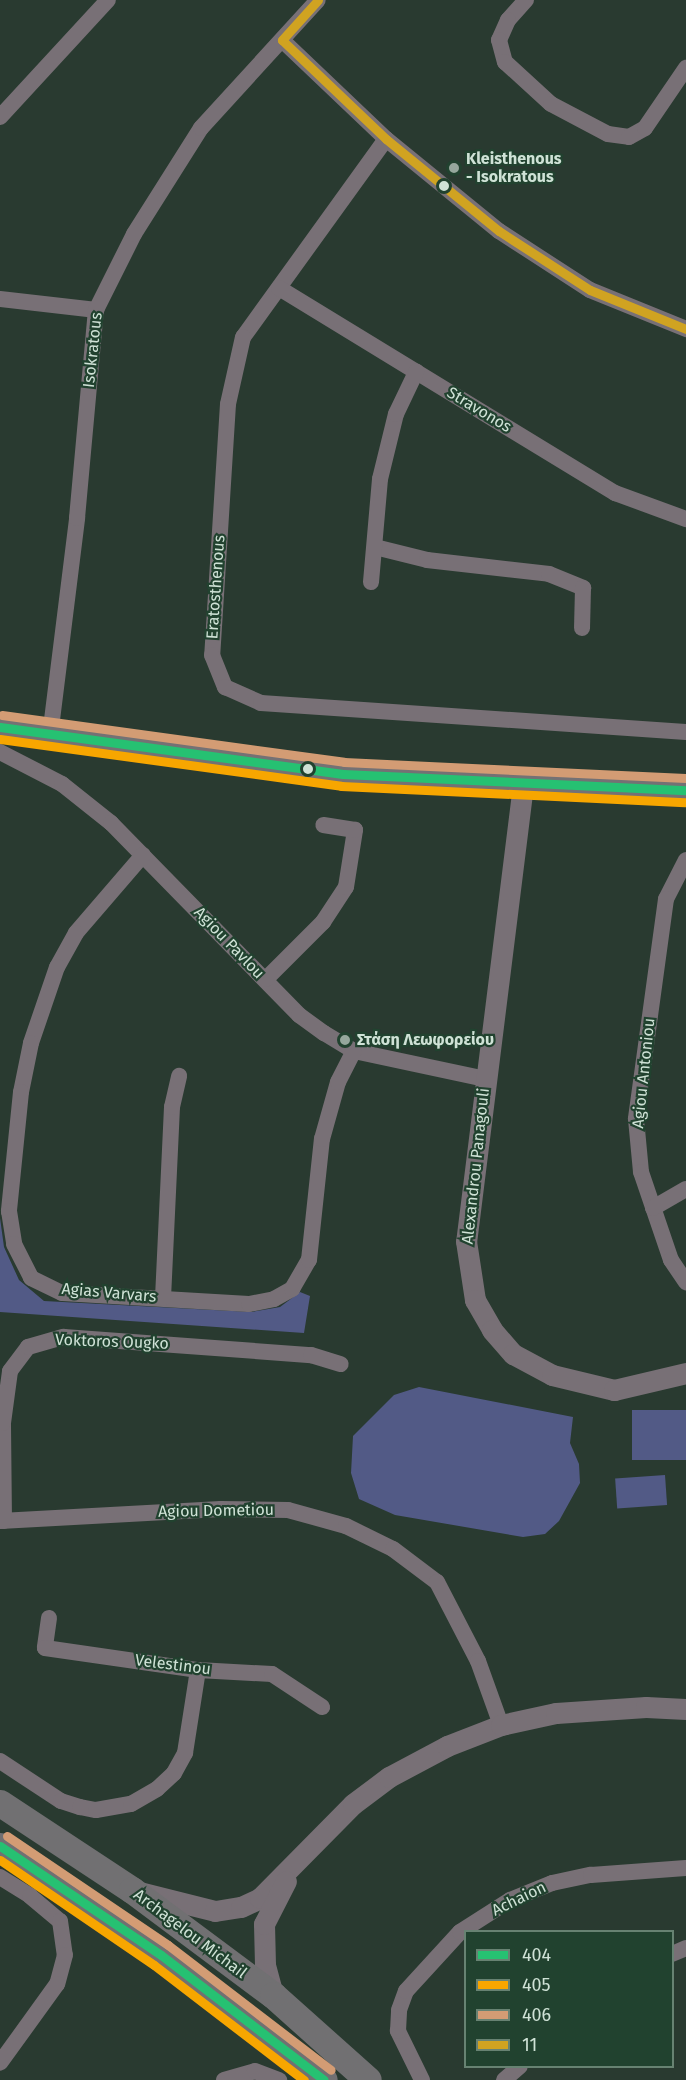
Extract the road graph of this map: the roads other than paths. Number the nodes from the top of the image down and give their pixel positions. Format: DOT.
graph roads {
  1 [pos="108,0"];
  2 [pos="318,0"];
  3 [pos="526,0"];
  4 [pos="282,40"];
  5 [pos="686,68"];
  6 [pos="0,117"];
  7 [pos="386,139"];
  8 [pos="279,288"];
  9 [pos="0,299"];
  10 [pos="96,310"];
  11 [pos="685,326"];
  12 [pos="416,372"];
  13 [pos="686,519"];
  14 [pos="375,547"];
  15 [pos="370,582"];
  16 [pos="582,628"];
  17 [pos="0,727"];
  18 [pos="686,732"];
  19 [pos="50,735"];
  20 [pos="0,752"];
  21 [pos="523,785"];
  22 [pos="686,790"];
  23 [pos="323,825"];
  24 [pos="143,855"];
  25 [pos="686,860"];
  26 [pos="266,980"];
  27 [pos="354,1051"];
  28 [pos="179,1076"];
  29 [pos="486,1079"];
  30 [pos="686,1188"];
  31 [pos="653,1208"];
  32 [pos="686,1282"];
  33 [pos="163,1298"];
  34 [pos="341,1364"];
  35 [pos="686,1373"];
  36 [pos="2,1521"];
  37 [pos="49,1618"];
  38 [pos="198,1670"];
  39 [pos="322,1707"];
  40 [pos="686,1709"];
  41 [pos="501,1725"];
  42 [pos="0,1761"];
  43 [pos="0,1803"];
  44 [pos="0,1846"];
  45 [pos="298,1860"];
  46 [pos="686,1868"];
  47 [pos="0,1877"];
  48 [pos="132,1890"];
  49 [pos="273,1995"];
  50 [pos="339,2053"];
  51 [pos="291,2054"];
  52 [pos="1,2060"];
  53 [pos="519,2068"];
  54 [pos="224,2080"];
  55 [pos="279,2080"];
  56 [pos="315,2080"];
  57 [pos="324,2080"];
  58 [pos="368,2080"];
  59 [pos="386,2080"];
  60 [pos="422,2080"];
  61 [pos="504,2080"];
  1 -- 6 [label="street"];
  2 -- 4 [label="street, Isokratous"];
  3 -- 5 [label="street"];
  4 -- 7 [label="street"];
  4 -- 10 [label="street, Isokratous"];
  7 -- 8 [label="street, Eratosthenous"];
  7 -- 11 [label="street"];
  8 -- 12 [label="street, Stravonos"];
  8 -- 18 [label="street, Eratosthenous"];
  9 -- 10 [label="street"];
  10 -- 19 [label="street, Isokratous"];
  12 -- 13 [label="street, Stravonos"];
  12 -- 14 [label="street"];
  14 -- 15 [label="street"];
  14 -- 16 [label="street"];
  17 -- 19 [label="main road"];
  19 -- 21 [label="main road"];
  20 -- 24 [label="street, Agiou Pavlou"];
  21 -- 22 [label="main road"];
  21 -- 29 [label="street, Alexandrou Panagouli"];
  23 -- 26 [label="street"];
  24 -- 26 [label="street, Agiou Pavlou"];
  24 -- 33 [label="street, Agias Varvars"];
  25 -- 31 [label="street, Agiou Antoniou"];
  26 -- 27 [label="street, Agiou Pavlou"];
  27 -- 29 [label="street, Agiou Pavlou"];
  27 -- 33 [label="street, Agias Varvars"];
  28 -- 33 [label="street"];
  29 -- 35 [label="street, Alexandrou Panagouli"];
  30 -- 31 [label="street"];
  31 -- 32 [label="street, Agiou Antoniou"];
  34 -- 36 [label="street, Voktoros Ougko"];
  36 -- 41 [label="street, Agiou Dometiou"];
  37 -- 38 [label="street, Velestinou"];
  38 -- 39 [label="street, Velestinou"];
  38 -- 42 [label="street"];
  40 -- 41 [label="street"];
  41 -- 45 [label="street"];
  43 -- 48 [label="highway, Archagelou Michail"];
  44 -- 51 [label="highway"];
  45 -- 48 [label="street"];
  45 -- 49 [label="street"];
  46 -- 60 [label="street, Achaion"];
  47 -- 52 [label="street"];
  48 -- 49 [label="highway, Archagelou Michail"];
  49 -- 50 [label="highway, Archagelou Michail"];
  50 -- 58 [label="highway, Archagelou Michail"];
  50 -- 59 [label="highway"];
  51 -- 56 [label="highway"];
  51 -- 57 [label="highway"];
  53 -- 61 [label="street"];
  54 -- 55 [label="street"];
}
